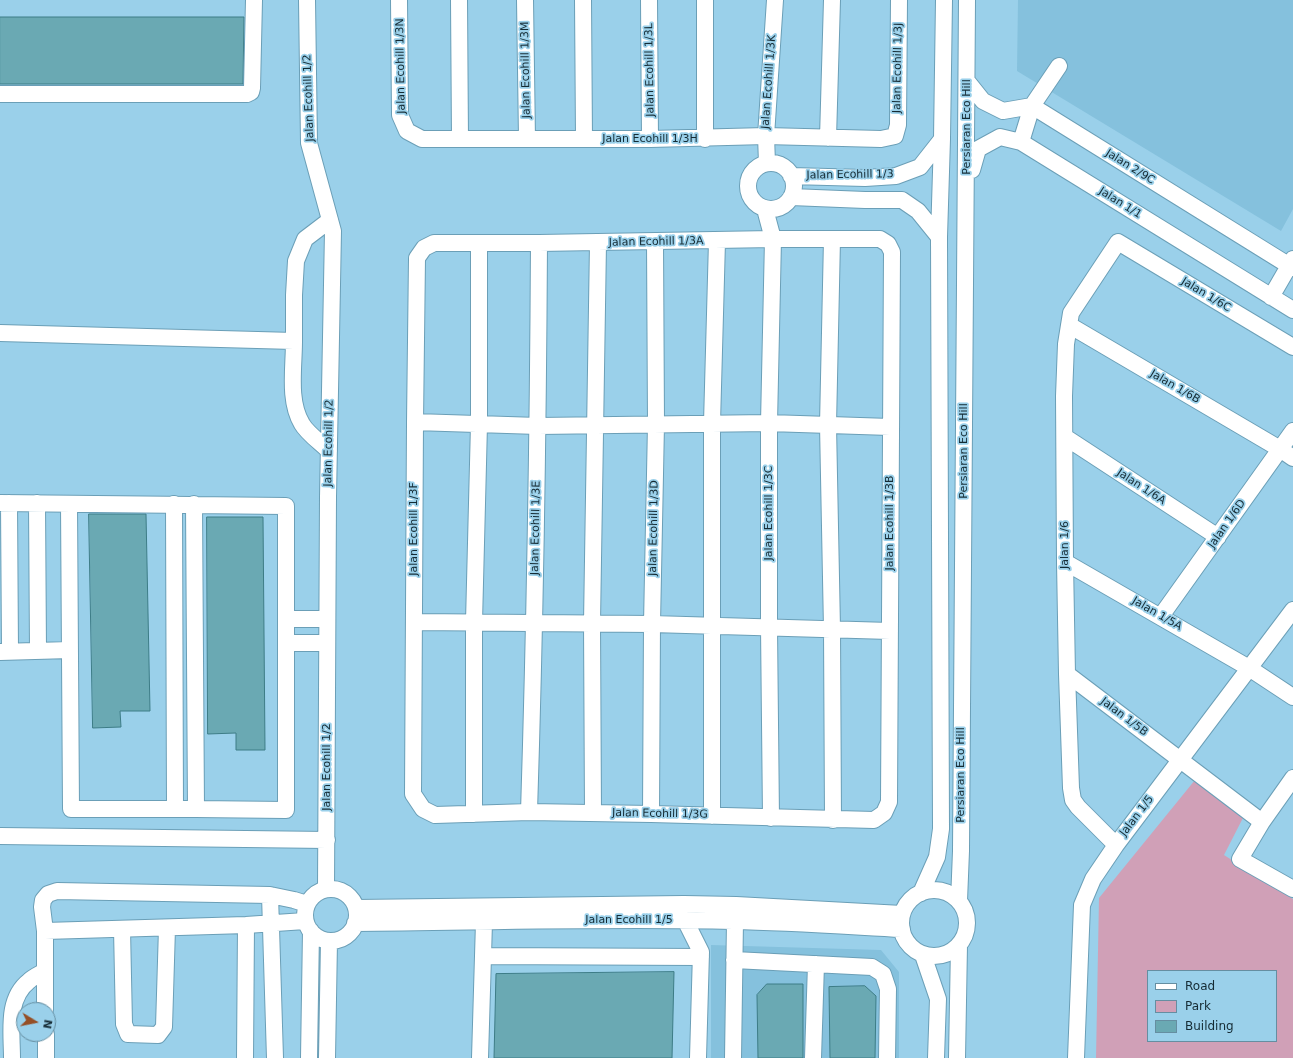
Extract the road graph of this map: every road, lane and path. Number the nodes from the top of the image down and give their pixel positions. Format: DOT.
graph roads {
  1 [pos="254,0"];
  2 [pos="307,0"];
  3 [pos="399,0"];
  4 [pos="459,0"];
  5 [pos="525,0"];
  6 [pos="583,0"];
  7 [pos="649,0"];
  8 [pos="705,0"];
  9 [pos="775,0"];
  10 [pos="832,0"];
  11 [pos="899,0"];
  12 [pos="944,0"];
  13 [pos="967,0"];
  14 [pos="1059,66"];
  15 [pos="967,81"];
  16 [pos="0,94"];
  17 [pos="1032,106"];
  18 [pos="407,131"];
  19 [pos="766,136"];
  20 [pos="895,136"];
  21 [pos="705,138"];
  22 [pos="828,138"];
  23 [pos="460,139"];
  24 [pos="527,139"];
  25 [pos="584,139"];
  26 [pos="650,139"];
  27 [pos="942,139"];
  28 [pos="1021,142"];
  29 [pos="767,163"];
  30 [pos="791,176"];
  31 [pos="966,187"];
  32 [pos="791,197"];
  33 [pos="765,208"];
  34 [pos="330,220"];
  35 [pos="939,237"];
  36 [pos="773,239"];
  37 [pos="832,239"];
  38 [pos="717,241"];
  39 [pos="655,242"];
  40 [pos="1118,242"];
  41 [pos="479,243"];
  42 [pos="598,243"];
  43 [pos="538,244"];
  44 [pos="888,244"];
  45 [pos="424,248"];
  46 [pos="1292,264"];
  47 [pos="1270,296"];
  48 [pos="1293,310"];
  49 [pos="1069,325"];
  50 [pos="0,334"];
  51 [pos="294,341"];
  52 [pos="1293,347"];
  53 [pos="415,422"];
  54 [pos="712,423"];
  55 [pos="769,423"];
  56 [pos="479,424"];
  57 [pos="596,424"];
  58 [pos="656,424"];
  59 [pos="828,425"];
  60 [pos="538,426"];
  61 [pos="890,427"];
  62 [pos="1293,431"];
  63 [pos="1065,437"];
  64 [pos="329,451"];
  65 [pos="1287,454"];
  66 [pos="4,503"];
  67 [pos="37,503"];
  68 [pos="69,504"];
  69 [pos="174,504"];
  70 [pos="194,504"];
  71 [pos="1218,537"];
  72 [pos="1065,562"];
  73 [pos="1293,610"];
  74 [pos="1161,616"];
  75 [pos="286,619"];
  76 [pos="327,619"];
  77 [pos="414,622"];
  78 [pos="474,622"];
  79 [pos="535,622"];
  80 [pos="592,623"];
  81 [pos="652,624"];
  82 [pos="712,626"];
  83 [pos="769,628"];
  84 [pos="832,629"];
  85 [pos="890,631"];
  86 [pos="286,643"];
  87 [pos="327,643"];
  88 [pos="70,650"];
  89 [pos="38,651"];
  90 [pos="5,652"];
  91 [pos="1249,668"];
  92 [pos="1067,674"];
  93 [pos="1293,697"];
  94 [pos="1180,760"];
  95 [pos="1293,778"];
  96 [pos="888,802"];
  97 [pos="196,808"];
  98 [pos="175,809"];
  99 [pos="423,809"];
  100 [pos="529,812"];
  101 [pos="593,813"];
  102 [pos="474,814"];
  103 [pos="651,814"];
  104 [pos="712,816"];
  105 [pos="771,818"];
  106 [pos="833,820"];
  107 [pos="1262,822"];
  108 [pos="0,836"];
  109 [pos="327,840"];
  110 [pos="1116,845"];
  111 [pos="326,889"];
  112 [pos="1293,889"];
  113 [pos="921,893"];
  114 [pos="270,895"];
  115 [pos="959,901"];
  116 [pos="307,904"];
  117 [pos="356,908"];
  118 [pos="685,920"];
  119 [pos="735,921"];
  120 [pos="902,921"];
  121 [pos="484,922"];
  122 [pos="271,924"];
  123 [pos="355,924"];
  124 [pos="246,925"];
  125 [pos="308,926"];
  126 [pos="167,928"];
  127 [pos="122,929"];
  128 [pos="45,932"];
  129 [pos="329,941"];
  130 [pos="959,945"];
  131 [pos="923,954"];
  132 [pos="483,956"];
  133 [pos="701,957"];
  134 [pos="734,960"];
  135 [pos="816,964"];
  136 [pos="45,971"];
  137 [pos="45,1002"];
  138 [pos="46,1042"];
  139 [pos="12,1058"];
  140 [pos="46,1058"];
  141 [pos="246,1058"];
  142 [pos="275,1058"];
  143 [pos="309,1058"];
  144 [pos="327,1058"];
  145 [pos="480,1058"];
  146 [pos="698,1058"];
  147 [pos="733,1058"];
  148 [pos="813,1058"];
  149 [pos="887,1058"];
  150 [pos="936,1058"];
  151 [pos="957,1058"];
  152 [pos="1076,1058"];
  1 -- 16 [label="street"];
  2 -- 34 [label="street, Jalan Ecohill 1/2"];
  3 -- 18 [label="street, Jalan Ecohill 1/3N"];
  4 -- 23 [label="street"];
  5 -- 24 [label="street, Jalan Ecohill 1/3M"];
  6 -- 25 [label="street"];
  7 -- 26 [label="street, Jalan Ecohill 1/3L"];
  8 -- 21 [label="street"];
  9 -- 19 [label="street, Jalan Ecohill 1/3K"];
  10 -- 22 [label="street"];
  11 -- 20 [label="street, Jalan Ecohill 1/3J"];
  12 -- 27 [label="street"];
  13 -- 15 [label="street, Persiaran Eco Hill"];
  14 -- 17 [label="street"];
  15 -- 17 [label="street"];
  15 -- 31 [label="street, Persiaran Eco Hill"];
  17 -- 28 [label="street"];
  17 -- 46 [label="street, Jalan 2/9C"];
  18 -- 23 [label="street, Jalan Ecohill 1/3H"];
  19 -- 21 [label="street, Jalan Ecohill 1/3H"];
  19 -- 22 [label="street, Jalan Ecohill 1/3H"];
  19 -- 29 [label="street, Jalan Ecohill 1/3K"];
  20 -- 22 [label="street, Jalan Ecohill 1/3H"];
  21 -- 26 [label="street, Jalan Ecohill 1/3H"];
  23 -- 24 [label="street, Jalan Ecohill 1/3H"];
  24 -- 25 [label="street, Jalan Ecohill 1/3H"];
  25 -- 26 [label="street, Jalan Ecohill 1/3H"];
  27 -- 30 [label="street, Jalan Ecohill 1/3"];
  27 -- 35 [label="street"];
  28 -- 31 [label="street, Jalan 1/1"];
  28 -- 47 [label="street, Jalan 1/1"];
  29 -- 30 [label="street, Jalan Ecohill 1/3"];
  29 -- 33 [label="street"];
  30 -- 32 [label="street, Jalan Ecohill 1/3"];
  31 -- 115 [label="street, Persiaran Eco Hill"];
  32 -- 33 [label="street"];
  32 -- 35 [label="street, Jalan Ecohill 1/3"];
  33 -- 36 [label="street, Jalan Ecohill 1/3C"];
  34 -- 51 [label="street"];
  34 -- 64 [label="street, Jalan Ecohill 1/2"];
  35 -- 113 [label="street"];
  36 -- 37 [label="street, Jalan Ecohill 1/3A"];
  36 -- 38 [label="street, Jalan Ecohill 1/3A"];
  36 -- 55 [label="street, Jalan Ecohill 1/3C"];
  37 -- 44 [label="street, Jalan Ecohill 1/3A"];
  37 -- 59 [label="street"];
  38 -- 39 [label="street, Jalan Ecohill 1/3A"];
  38 -- 54 [label="street"];
  39 -- 42 [label="street, Jalan Ecohill 1/3A"];
  39 -- 58 [label="street, Jalan Ecohill 1/3D"];
  40 -- 49 [label="street, Jalan 1/6"];
  40 -- 52 [label="street, Jalan 1/6C"];
  41 -- 43 [label="street, Jalan Ecohill 1/3A"];
  41 -- 45 [label="street, Jalan Ecohill 1/3A"];
  41 -- 56 [label="street"];
  42 -- 43 [label="street, Jalan Ecohill 1/3A"];
  42 -- 57 [label="street"];
  43 -- 60 [label="street, Jalan Ecohill 1/3E"];
  44 -- 61 [label="street, Jalan Ecohill 1/3B"];
  45 -- 53 [label="street, Jalan Ecohill 1/3F"];
  46 -- 47 [label="street"];
  47 -- 48 [label="street, Jalan 1/1"];
  49 -- 63 [label="street, Jalan 1/6"];
  49 -- 65 [label="street, Jalan 1/6B"];
  50 -- 51 [label="street"];
  51 -- 64 [label="street"];
  53 -- 56 [label="street"];
  53 -- 77 [label="street, Jalan Ecohill 1/3F"];
  54 -- 55 [label="street"];
  54 -- 58 [label="street"];
  54 -- 82 [label="street"];
  55 -- 59 [label="street"];
  55 -- 83 [label="street, Jalan Ecohill 1/3C"];
  56 -- 60 [label="street"];
  56 -- 78 [label="street"];
  57 -- 58 [label="street"];
  57 -- 60 [label="street"];
  57 -- 80 [label="street"];
  58 -- 81 [label="street, Jalan Ecohill 1/3D"];
  59 -- 61 [label="street"];
  59 -- 84 [label="street"];
  60 -- 79 [label="street, Jalan Ecohill 1/3E"];
  61 -- 85 [label="street, Jalan Ecohill 1/3B"];
  62 -- 65 [label="street, Jalan 1/6D"];
  63 -- 71 [label="street, Jalan 1/6A"];
  63 -- 72 [label="street, Jalan 1/6"];
  64 -- 76 [label="street, Jalan Ecohill 1/2"];
  65 -- 71 [label="street, Jalan 1/6D"];
  66 -- 67 [label="street"];
  66 -- 90 [label="street"];
  67 -- 68 [label="street"];
  67 -- 89 [label="street"];
  68 -- 69 [label="street"];
  68 -- 88 [label="street"];
  69 -- 70 [label="street"];
  69 -- 98 [label="street"];
  70 -- 75 [label="street"];
  70 -- 97 [label="street"];
  71 -- 74 [label="street, Jalan 1/6D"];
  72 -- 74 [label="street, Jalan 1/5A"];
  72 -- 92 [label="street, Jalan 1/6"];
  73 -- 91 [label="street, Jalan 1/5"];
  74 -- 91 [label="street, Jalan 1/5A"];
  75 -- 76 [label="street"];
  75 -- 86 [label="street"];
  76 -- 87 [label="street, Jalan Ecohill 1/2"];
  77 -- 78 [label="street"];
  77 -- 99 [label="street, Jalan Ecohill 1/3F"];
  78 -- 79 [label="street"];
  78 -- 102 [label="street"];
  79 -- 80 [label="street"];
  79 -- 100 [label="street, Jalan Ecohill 1/3E"];
  80 -- 81 [label="street"];
  80 -- 101 [label="street"];
  81 -- 82 [label="street"];
  81 -- 103 [label="street, Jalan Ecohill 1/3D"];
  82 -- 83 [label="street"];
  82 -- 104 [label="street"];
  83 -- 84 [label="street"];
  83 -- 105 [label="street, Jalan Ecohill 1/3C"];
  84 -- 85 [label="street"];
  84 -- 106 [label="street"];
  85 -- 96 [label="street, Jalan Ecohill 1/3B"];
  86 -- 87 [label="street"];
  86 -- 97 [label="street"];
  87 -- 109 [label="street, Jalan Ecohill 1/2"];
  88 -- 89 [label="street"];
  88 -- 98 [label="street"];
  89 -- 90 [label="street"];
  91 -- 93 [label="street, Jalan 1/5A"];
  91 -- 94 [label="street, Jalan 1/5"];
  92 -- 94 [label="street, Jalan 1/5B"];
  92 -- 110 [label="street, Jalan 1/6"];
  94 -- 107 [label="street, Jalan 1/5B"];
  94 -- 110 [label="street, Jalan 1/5"];
  95 -- 107 [label="street"];
  96 -- 106 [label="street, Jalan Ecohill 1/3G"];
  97 -- 98 [label="street"];
  99 -- 102 [label="street, Jalan Ecohill 1/3G"];
  100 -- 101 [label="street, Jalan Ecohill 1/3G"];
  100 -- 102 [label="street, Jalan Ecohill 1/3G"];
  101 -- 103 [label="street, Jalan Ecohill 1/3G"];
  103 -- 104 [label="street, Jalan Ecohill 1/3G"];
  104 -- 105 [label="street, Jalan Ecohill 1/3G"];
  105 -- 106 [label="street, Jalan Ecohill 1/3G"];
  107 -- 112 [label="street"];
  108 -- 109 [label="street"];
  109 -- 111 [label="street, Jalan Ecohill 1/2"];
  110 -- 152 [label="street, Jalan 1/5"];
  111 -- 116 [label="street"];
  111 -- 117 [label="street"];
  113 -- 115 [label="street"];
  113 -- 120 [label="street"];
  114 -- 116 [label="street"];
  114 -- 122 [label="street"];
  114 -- 128 [label="street"];
  115 -- 130 [label="street, Persiaran Eco Hill"];
  116 -- 125 [label="street"];
  117 -- 120 [label="street"];
  117 -- 123 [label="street"];
  118 -- 119 [label="street, Jalan Ecohill 1/5"];
  118 -- 121 [label="street, Jalan Ecohill 1/5"];
  118 -- 133 [label="street"];
  119 -- 120 [label="street, Jalan Ecohill 1/5"];
  119 -- 134 [label="street"];
  120 -- 131 [label="street"];
  121 -- 123 [label="street, Jalan Ecohill 1/5"];
  121 -- 132 [label="street"];
  122 -- 124 [label="street"];
  122 -- 125 [label="street"];
  122 -- 142 [label="street"];
  123 -- 129 [label="street"];
  124 -- 126 [label="street"];
  124 -- 141 [label="street"];
  125 -- 129 [label="street"];
  125 -- 143 [label="street"];
  126 -- 127 [label="street"];
  126 -- 127 [label="street"];
  127 -- 128 [label="street"];
  128 -- 136 [label="street"];
  129 -- 144 [label="street"];
  130 -- 131 [label="street"];
  130 -- 151 [label="street, Persiaran Eco Hill"];
  131 -- 150 [label="street"];
  132 -- 133 [label="street"];
  132 -- 145 [label="street"];
  133 -- 146 [label="street"];
  134 -- 135 [label="street"];
  134 -- 147 [label="street"];
  135 -- 148 [label="street"];
  135 -- 149 [label="street"];
  136 -- 137 [label="street"];
  136 -- 139 [label="street"];
  138 -- 140 [label="street"];
}
